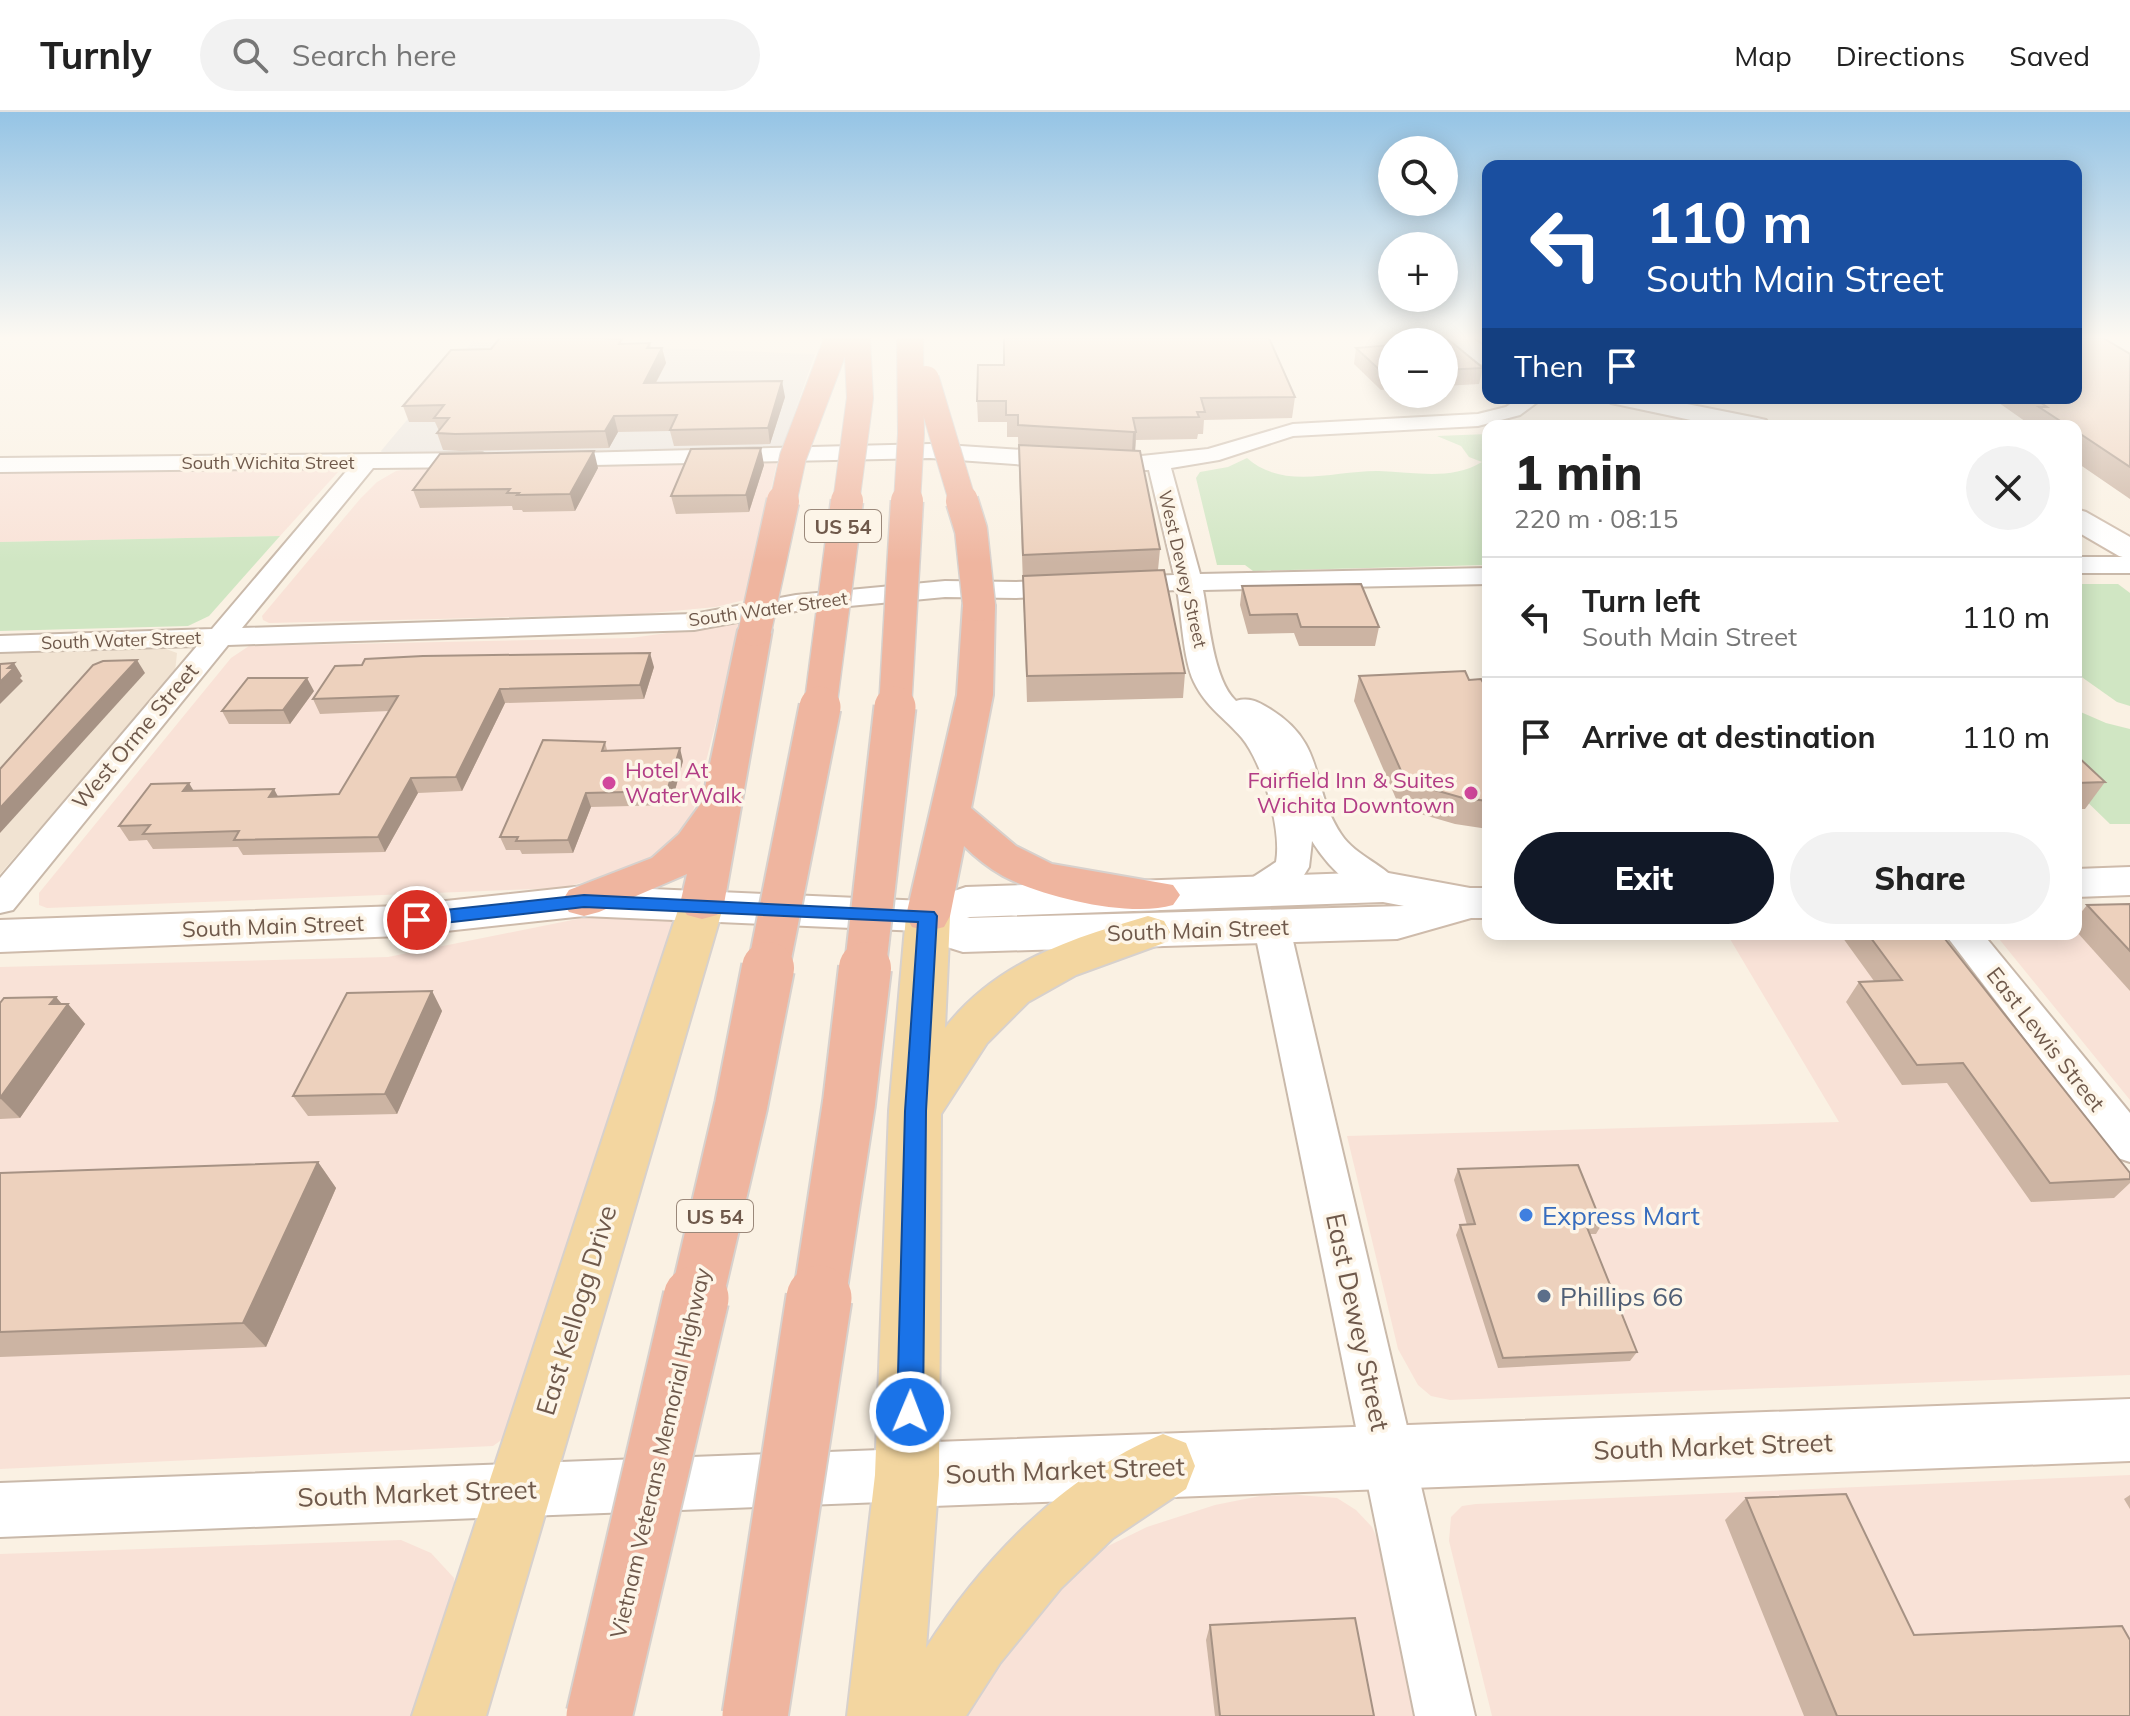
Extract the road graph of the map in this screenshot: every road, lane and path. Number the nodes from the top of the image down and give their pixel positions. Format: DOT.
graph roads {
  1 [pos="810,413"];
  2 [pos="858,413"];
  3 [pos="911,413"];
  4 [pos="935,413"];
  5 [pos="1506,413"];
  6 [pos="1693,413"];
  7 [pos="1728,420"];
  8 [pos="1158,462"];
  9 [pos="365,463"];
  10 [pos="0,465"];
  11 [pos="2082,522"];
  12 [pos="2130,550"];
  13 [pos="2082,565"];
  14 [pos="2130,565"];
  15 [pos="1482,576"];
  16 [pos="1189,582"];
  17 [pos="218,637"];
  18 [pos="0,644"];
  19 [pos="1206,677"];
  20 [pos="722,799"];
  21 [pos="949,810"];
  22 [pos="2130,881"];
  23 [pos="2082,883"];
  24 [pos="1383,887"];
  25 [pos="0,901"];
  26 [pos="584,901"];
  27 [pos="1479,903"];
  28 [pos="702,904"];
  29 [pos="1264,910"];
  30 [pos="1153,913"];
  31 [pos="928,916"];
  32 [pos="0,936"];
  33 [pos="1968,940"];
  34 [pos="915,1111"];
  35 [pos="2130,1144"];
  36 [pos="2130,1430"];
  37 [pos="1388,1459"];
  38 [pos="1163,1466"];
  39 [pos="907,1475"];
  40 [pos="520,1488"];
  41 [pos="0,1510"];
  42 [pos="449,1716"];
  43 [pos="599,1716"];
  44 [pos="755,1716"];
  45 [pos="884,1716"];
  46 [pos="927,1716"];
  47 [pos="1445,1716"];
  1 -- 20 [label="highway, bridge"];
  2 -- 43 [label="highway, Vietnam Veterans Memorial Highway / US 54, bridge"];
  3 -- 44 [label="highway, US 54, bridge"];
  4 -- 21 [label="highway, bridge"];
  5 -- 8 [label="street, South Wichita Street"];
  6 -- 7 [label="street"];
  8 -- 9 [label="street, South Wichita Street"];
  8 -- 16 [label="street, West Dewey Street"];
  9 -- 10 [label="street, South Wichita Street"];
  9 -- 17 [label="street, West Orme Street"];
  11 -- 12 [label="street"];
  13 -- 14 [label="street"];
  15 -- 16 [label="street, South Water Street"];
  16 -- 17 [label="street, South Water Street"];
  16 -- 19 [label="street, West Dewey Street"];
  17 -- 18 [label="street, South Water Street"];
  17 -- 25 [label="street, West Orme Street"];
  19 -- 24 [label="street, West Dewey Street"];
  19 -- 29 [label="street, West Dewey Street"];
  20 -- 26 [label="highway"];
  20 -- 28 [label="highway"];
  21 -- 30 [label="highway"];
  21 -- 31 [label="highway"];
  22 -- 23 [label="street"];
  24 -- 27 [label="street, South Main Street"];
  24 -- 29 [label="street, South Main Street"];
  26 -- 28 [label="street, South Main Street"];
  26 -- 32 [label="street, South Main Street"];
  27 -- 29 [label="street, South Main Street"];
  28 -- 31 [label="street, South Main Street"];
  28 -- 40 [label="main road, East Kellogg Drive"];
  29 -- 30 [label="street, South Main Street"];
  29 -- 37 [label="street, East Dewey Street"];
  30 -- 31 [label="street, South Main Street"];
  30 -- 34 [label="main road"];
  31 -- 34 [label="main road"];
  33 -- 35 [label="street, East Lewis Street"];
  34 -- 39 [label="main road"];
  36 -- 37 [label="street, South Market Street"];
  37 -- 38 [label="street, South Market Street"];
  37 -- 47 [label="street, East Dewey Street"];
  38 -- 39 [label="street, South Market Street"];
  38 -- 46 [label="main road"];
  39 -- 40 [label="street, South Market Street"];
  39 -- 45 [label="main road"];
  40 -- 41 [label="street, South Market Street"];
  40 -- 42 [label="main road, East Kellogg Drive"];
}
